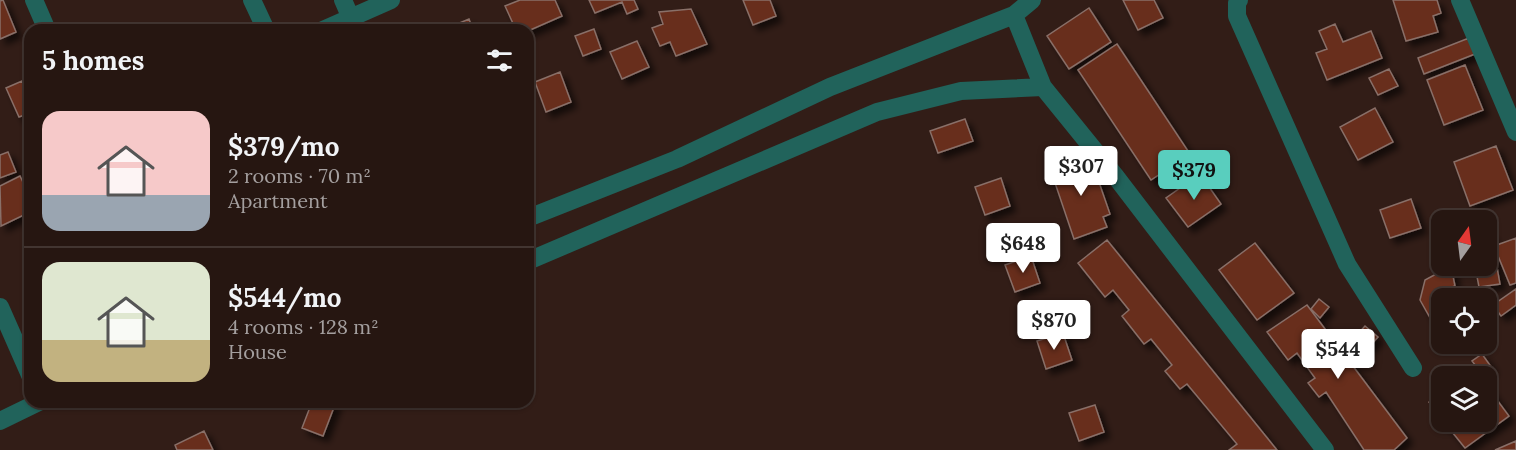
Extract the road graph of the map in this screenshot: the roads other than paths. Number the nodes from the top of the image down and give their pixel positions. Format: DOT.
graph roads {
  1 [pos="33,0"];
  2 [pos="252,0"];
  3 [pos="392,0"];
  4 [pos="1032,0"];
  5 [pos="1239,0"];
  6 [pos="1460,0"];
  7 [pos="1014,15"];
  8 [pos="350,16"];
  9 [pos="44,24"];
  10 [pos="263,24"];
  11 [pos="335,24"];
  12 [pos="1043,87"];
  13 [pos="1516,132"];
  14 [pos="534,216"];
  15 [pos="534,258"];
  16 [pos="0,307"];
  17 [pos="24,361"];
  18 [pos="1413,368"];
  19 [pos="27,408"];
  20 [pos="0,421"];
  21 [pos="1325,450"];
  1 -- 9 [label="street"];
  2 -- 10 [label="street"];
  3 -- 8 [label="street"];
  4 -- 7 [label="street"];
  5 -- 18 [label="street"];
  6 -- 13 [label="street"];
  7 -- 12 [label="street"];
  7 -- 14 [label="street"];
  8 -- 11 [label="street"];
  12 -- 15 [label="street"];
  12 -- 21 [label="street"];
  16 -- 17 [label="street"];
  19 -- 20 [label="street"];
}
